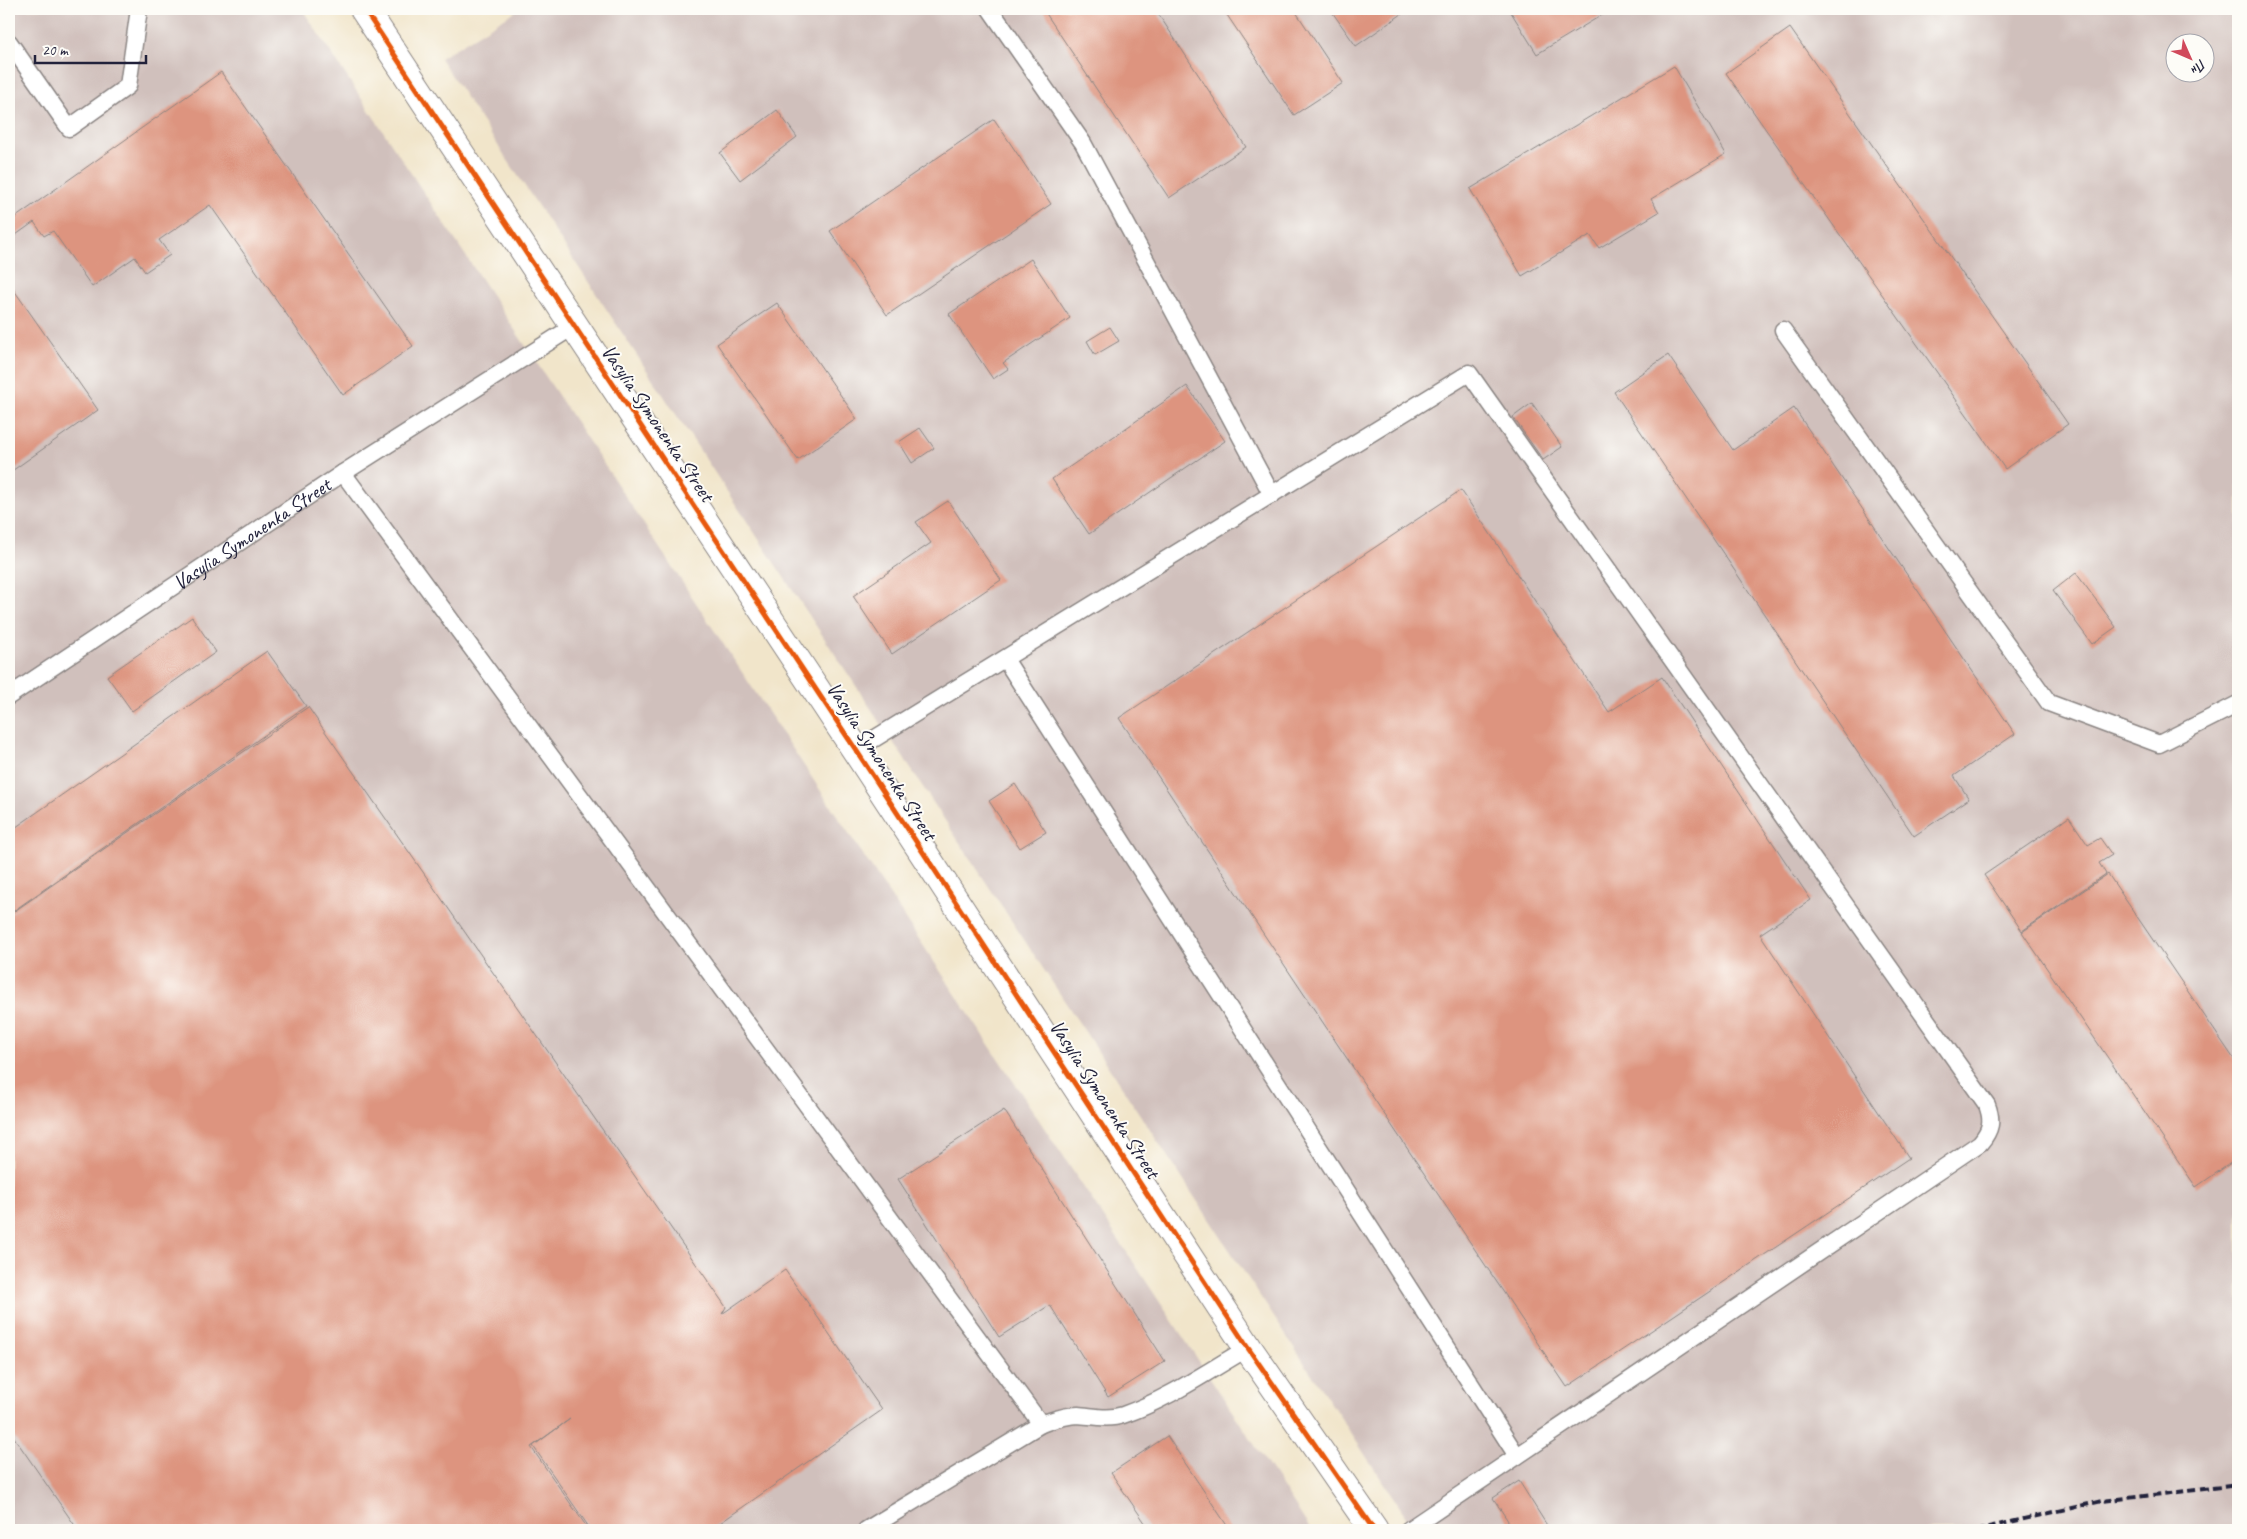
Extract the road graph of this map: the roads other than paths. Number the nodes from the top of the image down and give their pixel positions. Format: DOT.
graph roads {
  1 [pos="139,9"];
  2 [pos="364,9"];
  3 [pos="990,9"];
  4 [pos="9,42"];
  5 [pos="574,326"];
  6 [pos="1783,330"];
  7 [pos="343,473"];
  8 [pos="1272,495"];
  9 [pos="1005,658"];
  10 [pos="9,696"];
  11 [pos="2238,704"];
  12 [pos="856,750"];
  13 [pos="1248,1348"];
  14 [pos="1041,1424"];
  15 [pos="1516,1456"];
  16 [pos="866,1530"];
  17 [pos="1374,1530"];
  18 [pos="1408,1530"];
  1 -- 4 [label="lane"];
  2 -- 5 [label="street, Vasylia Symonenka Street"];
  3 -- 8 [label="lane"];
  5 -- 7 [label="lane, Vasylia Symonenka Street"];
  5 -- 12 [label="street, Vasylia Symonenka Street"];
  6 -- 11 [label="lane"];
  7 -- 10 [label="lane, Vasylia Symonenka Street"];
  7 -- 14 [label="lane"];
  8 -- 9 [label="lane"];
  8 -- 15 [label="lane"];
  9 -- 12 [label="lane"];
  9 -- 15 [label="lane"];
  12 -- 13 [label="street, Vasylia Symonenka Street"];
  13 -- 14 [label="lane"];
  13 -- 17 [label="street, Vasylia Symonenka Street"];
  14 -- 16 [label="lane"];
  15 -- 18 [label="lane"];
}
